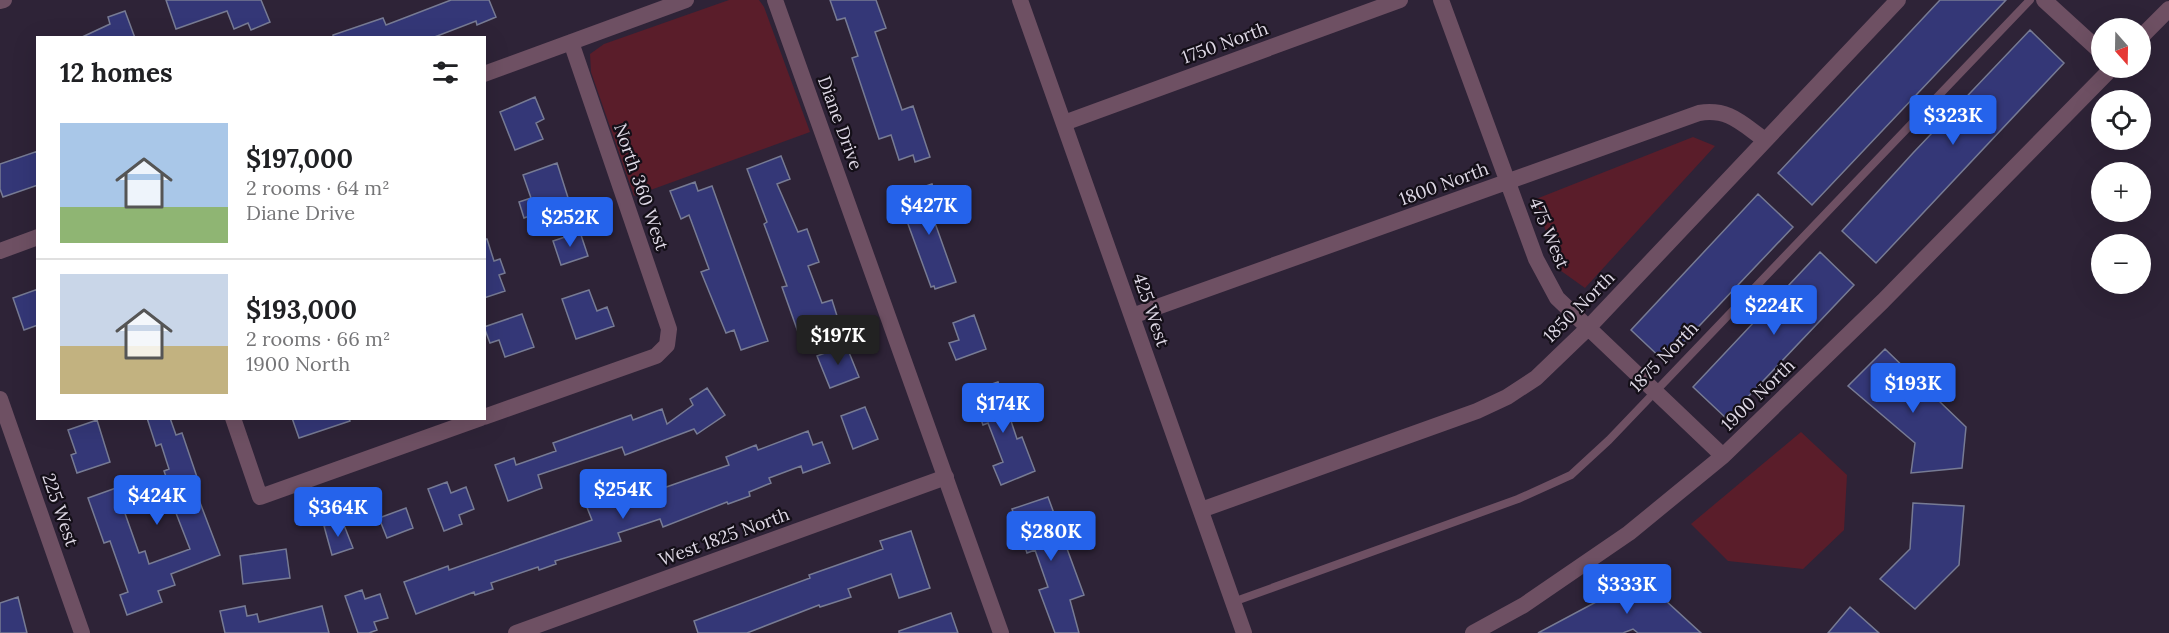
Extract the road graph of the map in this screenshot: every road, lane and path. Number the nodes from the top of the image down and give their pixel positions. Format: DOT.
graph roads {
  1 [pos="686,0"];
  2 [pos="775,0"];
  3 [pos="1020,0"];
  4 [pos="1400,0"];
  5 [pos="1441,0"];
  6 [pos="1898,0"];
  7 [pos="2030,0"];
  8 [pos="2044,0"];
  9 [pos="2169,9"];
  10 [pos="2151,27"];
  11 [pos="571,42"];
  12 [pos="2091,43"];
  13 [pos="486,73"];
  14 [pos="2102,78"];
  15 [pos="1064,123"];
  16 [pos="1765,141"];
  17 [pos="1507,182"];
  18 [pos="36,238"];
  19 [pos="0,251"];
  20 [pos="1132,316"];
  21 [pos="1588,328"];
  22 [pos="1654,391"];
  23 [pos="0,399"];
  24 [pos="486,415"];
  25 [pos="234,420"];
  26 [pos="473,420"];
  27 [pos="1723,456"];
  28 [pos="946,477"];
  29 [pos="1201,510"];
  30 [pos="1233,602"];
  31 [pos="82,633"];
  32 [pos="516,633"];
  33 [pos="1001,633"];
  34 [pos="1244,633"];
  35 [pos="1473,633"];
  1 -- 11 [label="street"];
  2 -- 28 [label="street, Diane Drive"];
  3 -- 15 [label="street, 425 West"];
  4 -- 15 [label="street, 1750 North"];
  5 -- 17 [label="street, 475 West"];
  6 -- 16 [label="street, 1850 North"];
  7 -- 22 [label="lane, 1875 North"];
  8 -- 12 [label="street"];
  9 -- 10 [label="street"];
  11 -- 13 [label="street"];
  11 -- 24 [label="street, North 360 West"];
  14 -- 27 [label="street, 1900 North"];
  15 -- 20 [label="street, 425 West"];
  16 -- 17 [label="street, 1800 North"];
  16 -- 21 [label="street, 1850 North"];
  17 -- 20 [label="street, 1800 North"];
  17 -- 21 [label="street, 475 West"];
  18 -- 19 [label="street"];
  20 -- 29 [label="street, 425 West"];
  21 -- 22 [label="street, 475 West"];
  21 -- 29 [label="street, 1850 North"];
  22 -- 27 [label="street, 475 West"];
  22 -- 30 [label="lane, 1875 North"];
  23 -- 31 [label="street, 225 West"];
  25 -- 26 [label="street"];
  27 -- 35 [label="street, 1900 North"];
  28 -- 32 [label="street, West 1825 North"];
  28 -- 33 [label="street, Diane Drive"];
  29 -- 30 [label="street, 425 West"];
  30 -- 34 [label="street, 425 West"];
}
